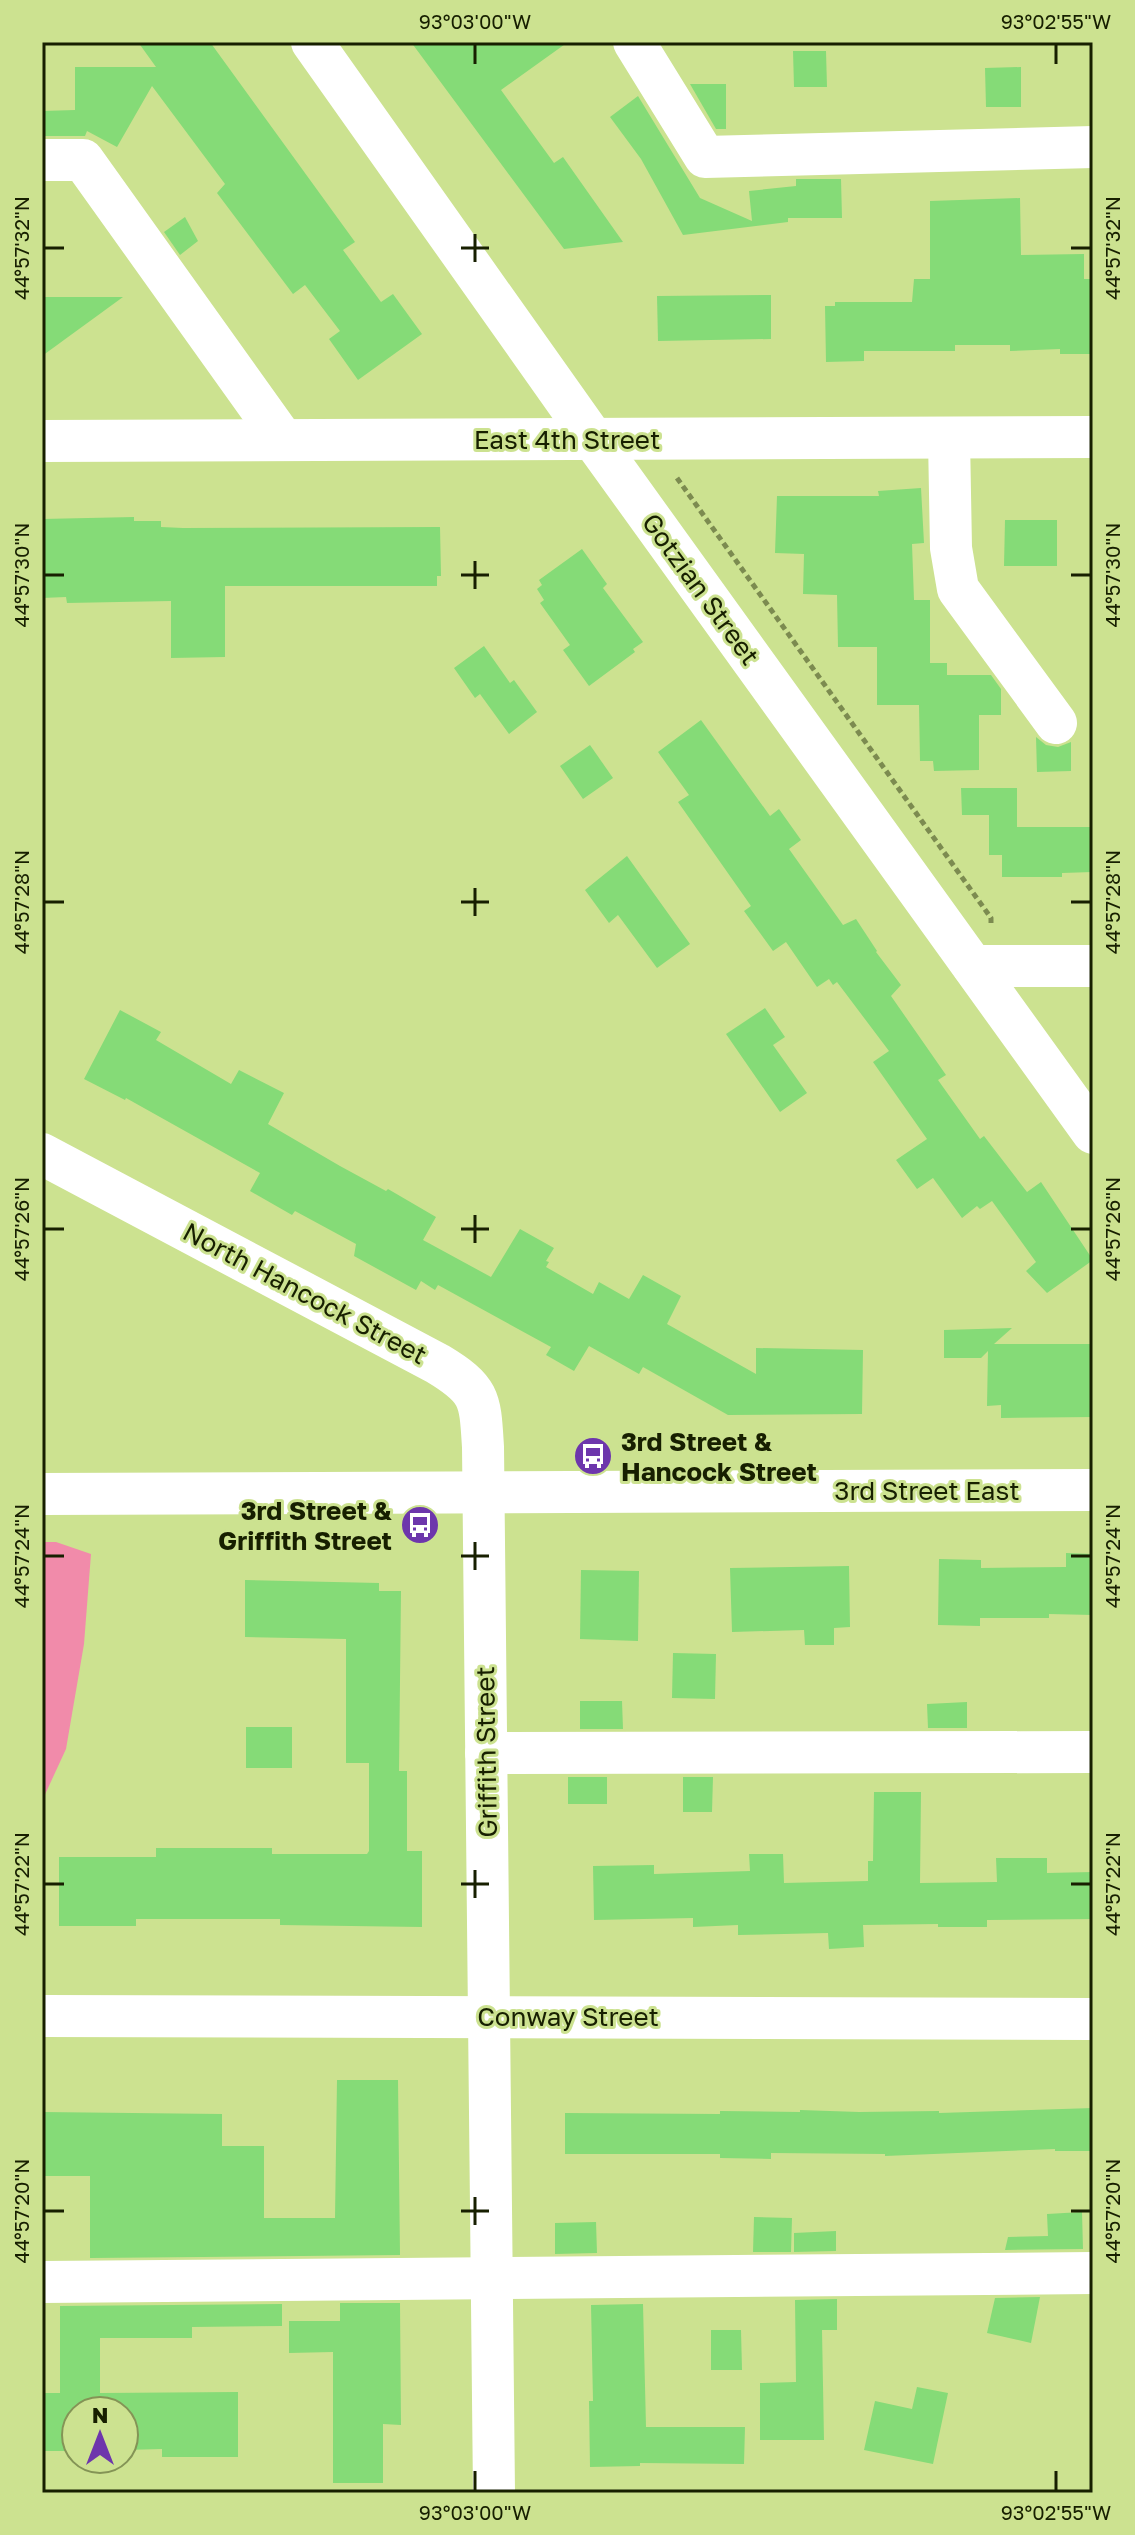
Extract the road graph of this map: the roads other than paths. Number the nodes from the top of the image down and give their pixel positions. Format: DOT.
graph roads {
  1 [pos="312,42"];
  2 [pos="634,42"];
  3 [pos="1093,147"];
  4 [pos="42,160"];
  5 [pos="1093,437"];
  6 [pos="949,438"];
  7 [pos="593,439"];
  8 [pos="283,440"];
  9 [pos="42,441"];
  10 [pos="1056,723"];
  11 [pos="981,949"];
  12 [pos="1093,966"];
  13 [pos="1093,1133"];
  14 [pos="42,1154"];
  15 [pos="1093,1490"];
  16 [pos="483,1492"];
  17 [pos="42,1494"];
  18 [pos="1093,1752"];
  19 [pos="486,1753"];
  20 [pos="489,2015"];
  21 [pos="42,2016"];
  22 [pos="1093,2019"];
  23 [pos="1093,2273"];
  24 [pos="492,2280"];
  25 [pos="42,2282"];
  26 [pos="494,2493"];
  1 -- 7 [label="street, Gotzian Street"];
  2 -- 3 [label="street"];
  4 -- 8 [label="street"];
  5 -- 6 [label="street, East 4th Street"];
  6 -- 7 [label="street, East 4th Street"];
  6 -- 10 [label="street"];
  7 -- 8 [label="street, East 4th Street"];
  7 -- 11 [label="street, Gotzian Street"];
  8 -- 9 [label="street, East 4th Street"];
  11 -- 12 [label="street"];
  11 -- 13 [label="street, Gotzian Street"];
  14 -- 16 [label="street, North Hancock Street"];
  15 -- 16 [label="street, 3rd Street East"];
  16 -- 17 [label="street, 3rd Street East"];
  16 -- 19 [label="street, Griffith Street"];
  18 -- 19 [label="street"];
  19 -- 20 [label="street, Griffith Street"];
  20 -- 21 [label="street, Conway Street"];
  20 -- 22 [label="street, Conway Street"];
  20 -- 24 [label="street, Griffith Street"];
  23 -- 24 [label="street"];
  24 -- 25 [label="street"];
  24 -- 26 [label="street, Griffith Street"];
}
